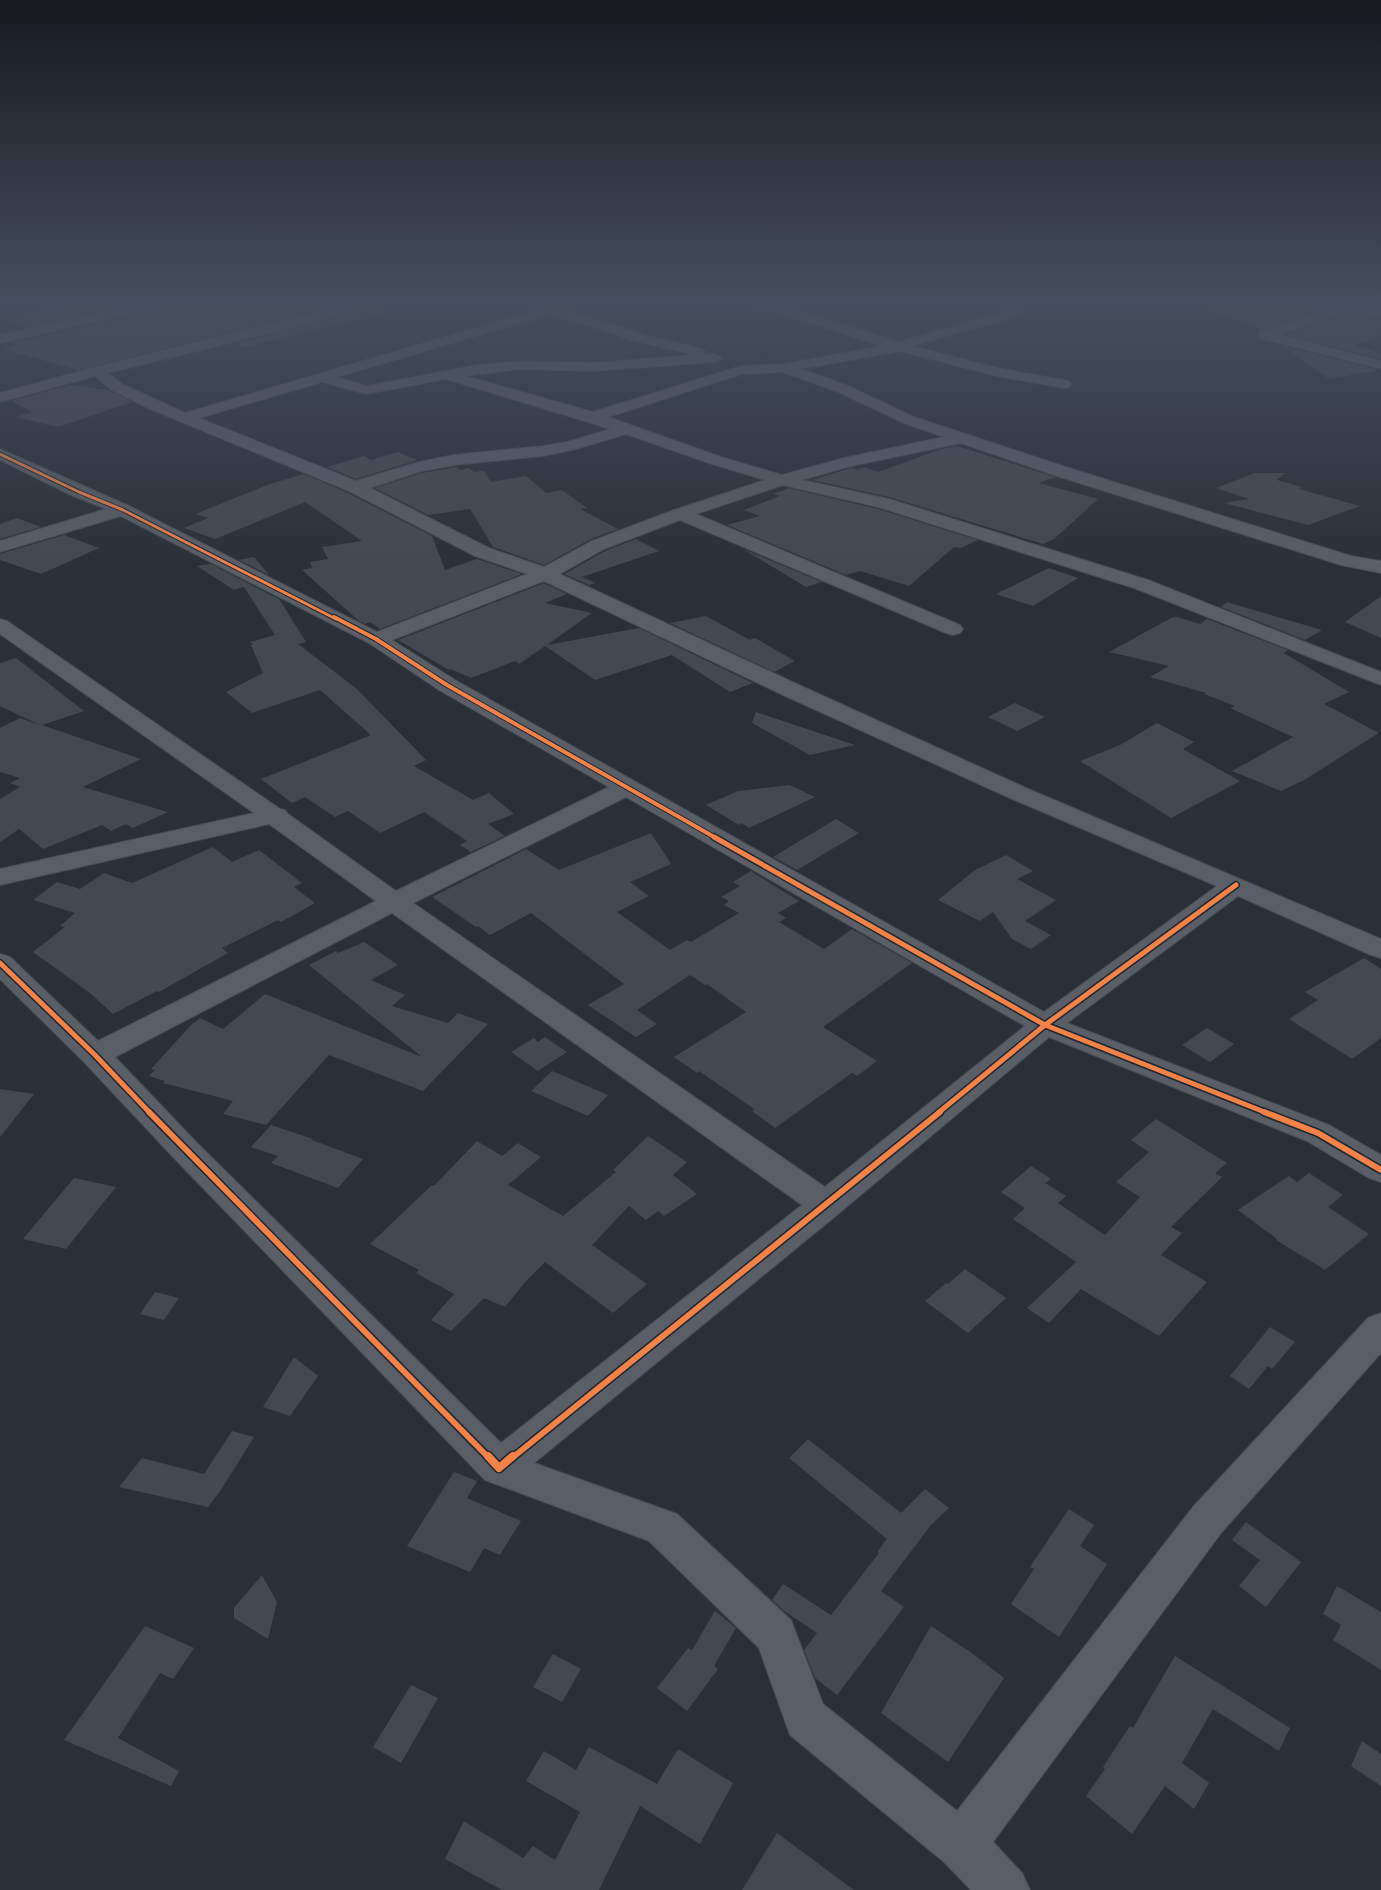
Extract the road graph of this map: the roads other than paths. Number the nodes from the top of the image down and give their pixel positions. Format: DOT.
graph roads {
  1 [pos="21,392"];
  2 [pos="128,392"];
  3 [pos="274,392"];
  4 [pos="506,392"];
  5 [pos="671,392"];
  6 [pos="850,392"];
  7 [pos="0,398"];
  8 [pos="593,417"];
  9 [pos="184,418"];
  10 [pos="626,429"];
  11 [pos="964,438"];
  12 [pos="0,454"];
  13 [pos="782,480"];
  14 [pos="355,487"];
  15 [pos="123,510"];
  16 [pos="680,514"];
  17 [pos="0,546"];
  18 [pos="1381,556"];
  19 [pos="1348,561"];
  20 [pos="1381,567"];
  21 [pos="545,574"];
  22 [pos="0,625"];
  23 [pos="953,629"];
  24 [pos="376,639"];
  25 [pos="1381,679"];
  26 [pos="628,786"];
  27 [pos="276,815"];
  28 [pos="0,877"];
  29 [pos="1236,885"];
  30 [pos="394,902"];
  31 [pos="1381,949"];
  32 [pos="0,963"];
  33 [pos="1045,1025"];
  34 [pos="95,1055"];
  35 [pos="1381,1170"];
  36 [pos="826,1206"];
  37 [pos="1381,1328"];
  38 [pos="499,1468"];
  39 [pos="961,1845"];
  40 [pos="1004,1890"];
  1 -- 7 [label="street"];
  2 -- 9 [label="street"];
  3 -- 9 [label="street"];
  4 -- 8 [label="street"];
  5 -- 8 [label="street"];
  6 -- 11 [label="street"];
  8 -- 10 [label="street"];
  9 -- 14 [label="street"];
  10 -- 13 [label="street"];
  10 -- 14 [label="street"];
  11 -- 13 [label="street"];
  11 -- 19 [label="street"];
  12 -- 15 [label="street"];
  13 -- 16 [label="street"];
  13 -- 25 [label="street"];
  14 -- 21 [label="street"];
  15 -- 17 [label="street"];
  15 -- 24 [label="street"];
  16 -- 21 [label="street"];
  16 -- 23 [label="street"];
  18 -- 19 [label="street"];
  19 -- 20 [label="street"];
  21 -- 24 [label="street"];
  21 -- 29 [label="street"];
  22 -- 27 [label="street"];
  24 -- 26 [label="street"];
  26 -- 30 [label="street"];
  26 -- 33 [label="street"];
  27 -- 28 [label="street"];
  27 -- 30 [label="street"];
  29 -- 31 [label="street"];
  29 -- 33 [label="street"];
  30 -- 34 [label="street"];
  30 -- 36 [label="street"];
  32 -- 34 [label="street"];
  33 -- 35 [label="street"];
  33 -- 36 [label="street"];
  34 -- 38 [label="street"];
  36 -- 38 [label="street"];
  37 -- 39 [label="street"];
  38 -- 39 [label="street"];
  39 -- 40 [label="street"];
}
